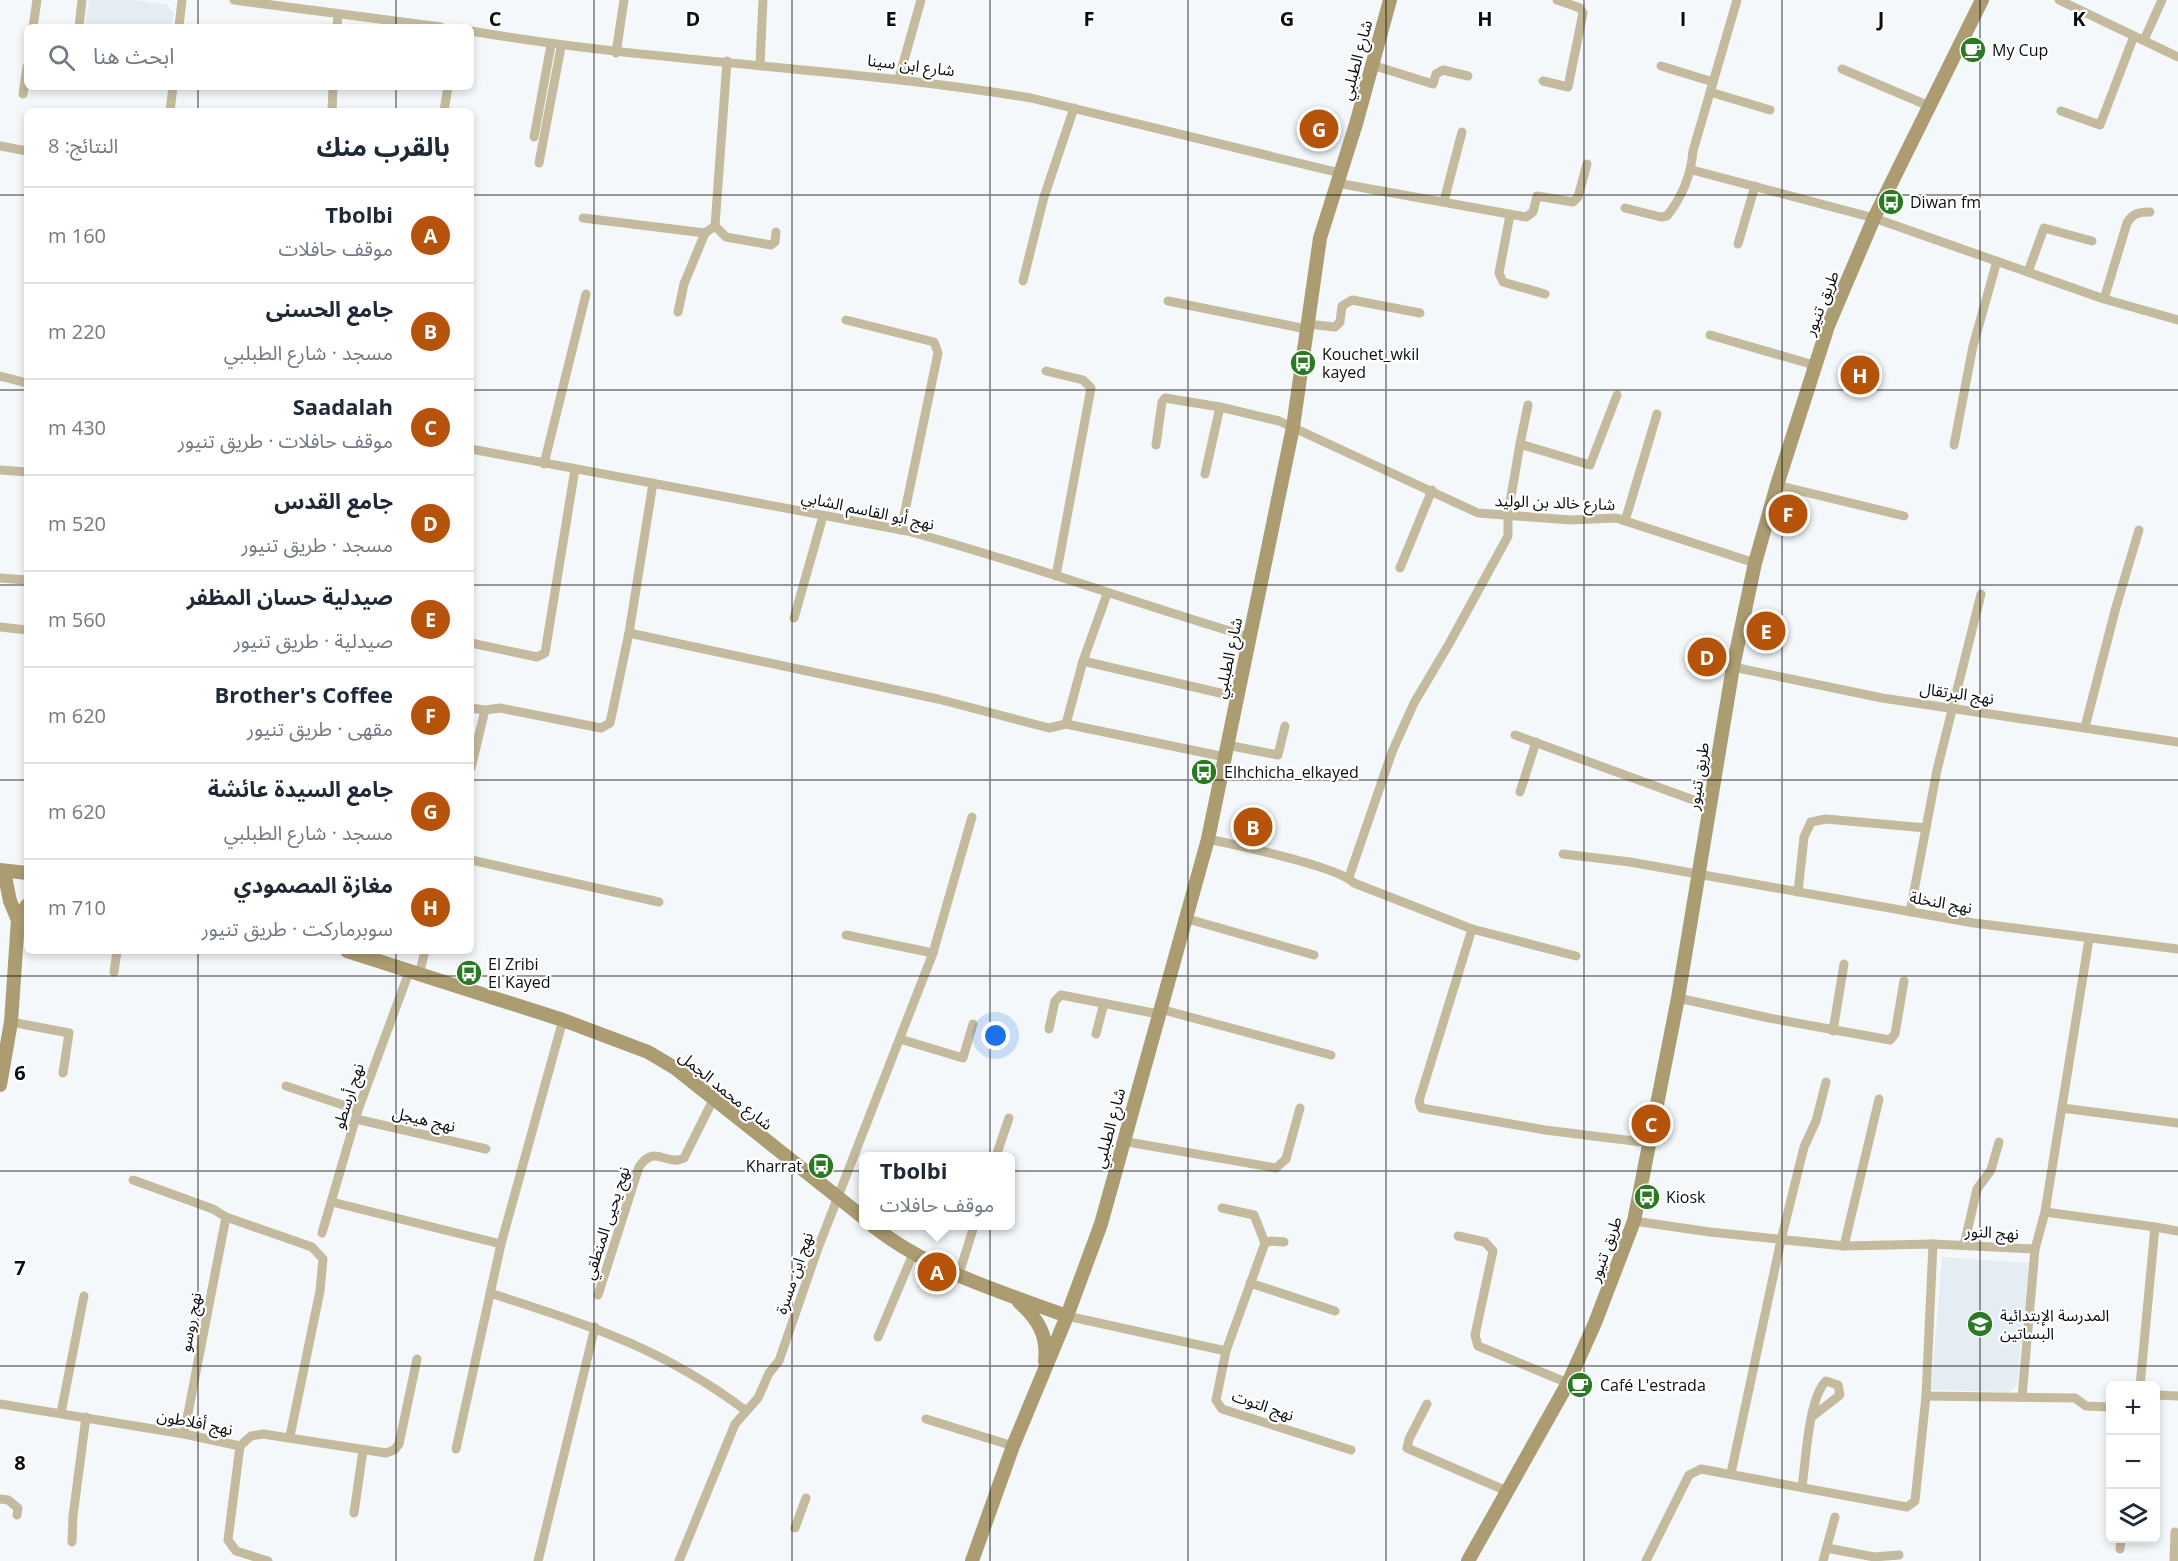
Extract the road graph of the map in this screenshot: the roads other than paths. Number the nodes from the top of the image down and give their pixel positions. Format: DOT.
graph roads {
  1 [pos="37,0"];
  2 [pos="82,0"];
  3 [pos="182,0"];
  4 [pos="234,0"];
  5 [pos="311,0"];
  6 [pos="624,0"];
  7 [pos="763,0"];
  8 [pos="921,0"];
  9 [pos="1390,0"];
  10 [pos="1557,0"];
  11 [pos="1737,0"];
  12 [pos="1982,0"];
  13 [pos="2059,0"];
  14 [pos="2162,0"];
  15 [pos="310,11"];
  16 [pos="338,14"];
  17 [pos="33,24"];
  18 [pos="79,24"];
  19 [pos="179,24"];
  20 [pos="337,24"];
  21 [pos="417,24"];
  22 [pos="474,32"];
  23 [pos="2134,36"];
  24 [pos="2144,40"];
  25 [pos="556,46"];
  26 [pos="616,52"];
  27 [pos="2178,57"];
  28 [pos="727,61"];
  29 [pos="760,64"];
  30 [pos="1372,65"];
  31 [pos="1661,66"];
  32 [pos="1842,69"];
  33 [pos="1468,76"];
  34 [pos="899,78"];
  35 [pos="1543,81"];
  36 [pos="24,87"];
  37 [pos="1712,87"];
  38 [pos="172,90"];
  39 [pos="333,90"];
  40 [pos="448,90"];
  41 [pos="23,94"];
  42 [pos="1929,106"];
  43 [pos="170,108"];
  44 [pos="332,108"];
  45 [pos="444,108"];
  46 [pos="1074,108"];
  47 [pos="1770,110"];
  48 [pos="2061,111"];
  49 [pos="1462,132"];
  50 [pos="534,137"];
  51 [pos="0,146"];
  52 [pos="24,150"];
  53 [pos="539,163"];
  54 [pos="1587,164"];
  55 [pos="1692,170"];
  56 [pos="1338,178"];
  57 [pos="1755,186"];
  58 [pos="1444,201"];
  59 [pos="1624,208"];
  60 [pos="2150,212"];
  61 [pos="1510,215"];
  62 [pos="583,218"];
  63 [pos="1874,218"];
  64 [pos="715,226"];
  65 [pos="776,232"];
  66 [pos="705,233"];
  67 [pos="2092,241"];
  68 [pos="1738,244"];
  69 [pos="1997,261"];
  70 [pos="2028,272"];
  71 [pos="1023,281"];
  72 [pos="586,294"];
  73 [pos="1545,294"];
  74 [pos="2104,299"];
  75 [pos="1168,301"];
  76 [pos="678,312"];
  77 [pos="1420,313"];
  78 [pos="846,320"];
  79 [pos="2178,320"];
  80 [pos="1306,327"];
  81 [pos="1710,335"];
  82 [pos="1814,365"];
  83 [pos="1046,371"];
  84 [pos="0,376"];
  85 [pos="24,382"];
  86 [pos="1617,395"];
  87 [pos="1528,405"];
  88 [pos="1220,407"];
  89 [pos="1657,414"];
  90 [pos="1293,427"];
  91 [pos="1520,444"];
  92 [pos="1156,445"];
  93 [pos="1954,445"];
  94 [pos="474,450"];
  95 [pos="544,464"];
  96 [pos="575,469"];
  97 [pos="0,470"];
  98 [pos="24,472"];
  99 [pos="1205,474"];
  100 [pos="653,483"];
  101 [pos="1777,485"];
  102 [pos="1432,490"];
  103 [pos="1508,514"];
  104 [pos="823,516"];
  105 [pos="1904,516"];
  106 [pos="1625,521"];
  107 [pos="901,530"];
  108 [pos="2139,530"];
  109 [pos="1755,563"];
  110 [pos="1400,568"];
  111 [pos="1056,576"];
  112 [pos="0,578"];
  113 [pos="24,580"];
  114 [pos="1107,594"];
  115 [pos="1981,594"];
  116 [pos="794,618"];
  117 [pos="0,627"];
  118 [pos="24,630"];
  119 [pos="629,633"];
  120 [pos="1250,637"];
  121 [pos="474,644"];
  122 [pos="1083,661"];
  123 [pos="1733,667"];
  124 [pos="1237,698"];
  125 [pos="474,708"];
  126 [pos="1951,708"];
  127 [pos="485,710"];
  128 [pos="1066,724"];
  129 [pos="1285,726"];
  130 [pos="2085,727"];
  131 [pos="1515,735"];
  132 [pos="1536,742"];
  133 [pos="2178,742"];
  134 [pos="1226,751"];
  135 [pos="474,756"];
  136 [pos="1520,792"];
  137 [pos="1710,806"];
  138 [pos="972,817"];
  139 [pos="1926,828"];
  140 [pos="1208,839"];
  141 [pos="1563,854"];
  142 [pos="474,861"];
  143 [pos="2,870"];
  144 [pos="24,870"];
  145 [pos="1700,874"];
  146 [pos="1349,877"];
  147 [pos="1798,892"];
  148 [pos="659,902"];
  149 [pos="24,910"];
  150 [pos="1910,912"];
  151 [pos="18,920"];
  152 [pos="1188,920"];
  153 [pos="1472,928"];
  154 [pos="846,935"];
  155 [pos="2089,939"];
  156 [pos="2178,949"];
  157 [pos="933,953"];
  158 [pos="117,954"];
  159 [pos="356,954"];
  160 [pos="424,954"];
  161 [pos="1314,955"];
  162 [pos="1576,956"];
  163 [pos="1844,964"];
  164 [pos="114,972"];
  165 [pos="414,973"];
  166 [pos="1904,981"];
  167 [pos="1678,998"];
  168 [pos="1104,1003"];
  169 [pos="1159,1012"];
  170 [pos="563,1020"];
  171 [pos="11,1022"];
  172 [pos="973,1024"];
  173 [pos="1049,1029"];
  174 [pos="1833,1031"];
  175 [pos="1096,1034"];
  176 [pos="900,1039"];
  177 [pos="1330,1055"];
  178 [pos="63,1073"];
  179 [pos="1826,1082"];
  180 [pos="0,1084"];
  181 [pos="286,1086"];
  182 [pos="1879,1099"];
  183 [pos="713,1100"];
  184 [pos="1300,1108"];
  185 [pos="2062,1108"];
  186 [pos="357,1114"];
  187 [pos="1009,1118"];
  188 [pos="2178,1123"];
  189 [pos="1122,1141"];
  190 [pos="1999,1142"];
  191 [pos="1650,1143"];
  192 [pos="486,1149"];
  193 [pos="997,1152"];
  194 [pos="134,1180"];
  195 [pos="838,1196"];
  196 [pos="332,1202"];
  197 [pos="1222,1208"];
  198 [pos="2045,1212"];
  199 [pos="859,1214"];
  200 [pos="226,1217"];
  201 [pos="1634,1221"];
  202 [pos="2155,1227"];
  203 [pos="879,1230"];
  204 [pos="973,1230"];
  205 [pos="2178,1231"];
  206 [pos="322,1233"];
  207 [pos="1458,1236"];
  208 [pos="1781,1240"];
  209 [pos="1284,1242"];
  210 [pos="1265,1243"];
  211 [pos="501,1244"];
  212 [pos="1933,1244"];
  213 [pos="1964,1245"];
  214 [pos="1844,1246"];
  215 [pos="2035,1249"];
  216 [pos="913,1254"];
  217 [pos="959,1274"];
  218 [pos="1251,1283"];
  219 [pos="490,1293"];
  220 [pos="598,1295"];
  221 [pos="84,1296"];
  222 [pos="1013,1297"];
  223 [pos="1335,1311"];
  224 [pos="1067,1316"];
  225 [pos="595,1328"];
  226 [pos="878,1337"];
  227 [pos="1226,1351"];
  228 [pos="417,1359"];
  229 [pos="1045,1370"];
  230 [pos="2140,1381"];
  231 [pos="1568,1383"];
  232 [pos="2160,1395"];
  233 [pos="1926,1396"];
  234 [pos="2178,1396"];
  235 [pos="2022,1397"];
  236 [pos="0,1404"];
  237 [pos="1427,1404"];
  238 [pos="2106,1407"];
  239 [pos="748,1408"];
  240 [pos="61,1413"];
  241 [pos="1813,1416"];
  242 [pos="86,1417"];
  243 [pos="926,1419"];
  244 [pos="184,1434"];
  245 [pos="290,1436"];
  246 [pos="240,1446"];
  247 [pos="1013,1446"];
  248 [pos="456,1449"];
  249 [pos="363,1450"];
  250 [pos="1351,1450"];
  251 [pos="1731,1473"];
  252 [pos="1802,1487"];
  253 [pos="1509,1492"];
  254 [pos="806,1498"];
  255 [pos="0,1499"];
  256 [pos="354,1513"];
  257 [pos="17,1515"];
  258 [pos="1835,1517"];
  259 [pos="795,1528"];
  260 [pos="2175,1532"];
  261 [pos="72,1542"];
  262 [pos="2121,1543"];
  263 [pos="1827,1548"];
  264 [pos="2120,1550"];
  265 [pos="1899,1555"];
  266 [pos="268,1561"];
  267 [pos="538,1561"];
  268 [pos="679,1561"];
  269 [pos="972,1561"];
  270 [pos="1468,1561"];
  271 [pos="1646,1561"];
  272 [pos="1823,1561"];
  273 [pos="2174,1561"];
  1 -- 17 [label="street"];
  2 -- 18 [label="street"];
  3 -- 19 [label="street"];
  4 -- 15 [label="street"];
  5 -- 15 [label="street"];
  6 -- 26 [label="street"];
  7 -- 29 [label="street"];
  8 -- 34 [label="street"];
  9 -- 30 [label="street, شارع الطبلبي"];
  10 -- 35 [label="street"];
  11 -- 37 [label="street"];
  12 -- 42 [label="street, طريق تنيور"];
  13 -- 23 [label="street"];
  14 -- 24 [label="street"];
  15 -- 16 [label="street"];
  16 -- 20 [label="street"];
  16 -- 21 [label="street"];
  22 -- 25 [label="street, شارع ابن سينا"];
  23 -- 24 [label="street"];
  23 -- 48 [label="street"];
  24 -- 27 [label="street"];
  25 -- 26 [label="street, شارع ابن سينا"];
  25 -- 50 [label="street"];
  25 -- 53 [label="street"];
  26 -- 28 [label="street, شارع ابن سينا"];
  28 -- 29 [label="street, شارع ابن سينا"];
  28 -- 64 [label="street"];
  29 -- 34 [label="street, شارع ابن سينا"];
  30 -- 33 [label="street"];
  30 -- 56 [label="street, شارع الطبلبي"];
  31 -- 37 [label="street"];
  32 -- 42 [label="street"];
  34 -- 46 [label="street, شارع ابن سينا"];
  36 -- 41 [label="street"];
  37 -- 47 [label="street"];
  37 -- 55 [label="street"];
  38 -- 43 [label="street"];
  39 -- 44 [label="street"];
  40 -- 45 [label="street"];
  42 -- 63 [label="street, طريق تنيور"];
  46 -- 56 [label="street, شارع ابن سينا"];
  46 -- 71 [label="street"];
  49 -- 58 [label="street"];
  51 -- 52 [label="street"];
  54 -- 61 [label="street"];
  55 -- 57 [label="street"];
  55 -- 59 [label="street"];
  56 -- 58 [label="street, شارع ابن سينا"];
  56 -- 80 [label="street, شارع الطبلبي"];
  57 -- 63 [label="street"];
  57 -- 68 [label="street"];
  58 -- 61 [label="street, شارع ابن سينا"];
  60 -- 74 [label="street"];
  61 -- 73 [label="street"];
  62 -- 66 [label="street"];
  63 -- 69 [label="street"];
  63 -- 82 [label="street, طريق تنيور"];
  64 -- 65 [label="street"];
  64 -- 66 [label="street"];
  66 -- 76 [label="street"];
  67 -- 70 [label="street"];
  69 -- 70 [label="street"];
  69 -- 93 [label="street"];
  70 -- 74 [label="street"];
  72 -- 95 [label="street"];
  74 -- 79 [label="street"];
  75 -- 80 [label="street"];
  77 -- 80 [label="street"];
  78 -- 107 [label="street"];
  80 -- 90 [label="street, شارع الطبلبي"];
  81 -- 82 [label="street"];
  82 -- 101 [label="street, طريق تنيور"];
  83 -- 111 [label="street"];
  84 -- 85 [label="street"];
  86 -- 91 [label="street"];
  87 -- 91 [label="street"];
  88 -- 90 [label="street, شارع خالد بن الوليد"];
  88 -- 92 [label="street, شارع خالد بن الوليد"];
  88 -- 99 [label="street"];
  89 -- 106 [label="street"];
  90 -- 102 [label="street, شارع خالد بن الوليد"];
  90 -- 120 [label="street, شارع الطبلبي"];
  91 -- 103 [label="street"];
  94 -- 95 [label="street, نهج أبو القاسم الشابي"];
  95 -- 96 [label="street, نهج أبو القاسم الشابي"];
  96 -- 100 [label="street, نهج أبو القاسم الشابي"];
  96 -- 121 [label="street"];
  97 -- 98 [label="street"];
  100 -- 104 [label="street, نهج أبو القاسم الشابي"];
  100 -- 119 [label="street"];
  101 -- 105 [label="street"];
  101 -- 109 [label="street, طريق تنيور"];
  102 -- 103 [label="street, شارع خالد بن الوليد"];
  102 -- 110 [label="street"];
  103 -- 106 [label="street, شارع خالد بن الوليد"];
  103 -- 146 [label="street"];
  104 -- 107 [label="street, نهج أبو القاسم الشابي"];
  104 -- 116 [label="street"];
  106 -- 109 [label="street, شارع خالد بن الوليد"];
  107 -- 111 [label="street, نهج أبو القاسم الشابي"];
  108 -- 130 [label="street"];
  109 -- 123 [label="street, طريق تنيور"];
  111 -- 114 [label="street, نهج أبو القاسم الشابي"];
  112 -- 113 [label="street"];
  114 -- 120 [label="street, نهج أبو القاسم الشابي"];
  114 -- 122 [label="street"];
  115 -- 126 [label="street"];
  117 -- 118 [label="street"];
  119 -- 127 [label="street"];
  119 -- 128 [label="street"];
  120 -- 124 [label="street, شارع الطبلبي"];
  122 -- 124 [label="street"];
  122 -- 128 [label="street"];
  123 -- 126 [label="street, نهج البرتقال"];
  123 -- 137 [label="street, طريق تنيور"];
  124 -- 134 [label="street, شارع الطبلبي"];
  125 -- 127 [label="street"];
  126 -- 130 [label="street, نهج البرتقال"];
  126 -- 139 [label="street"];
  127 -- 135 [label="street"];
  128 -- 134 [label="street"];
  129 -- 134 [label="street"];
  130 -- 133 [label="street, نهج البرتقال"];
  131 -- 132 [label="street"];
  132 -- 136 [label="street"];
  132 -- 137 [label="street"];
  134 -- 140 [label="street, شارع الطبلبي"];
  137 -- 145 [label="street, طريق تنيور"];
  138 -- 157 [label="street, نهج ابن مسرة"];
  139 -- 147 [label="street"];
  139 -- 150 [label="street"];
  140 -- 146 [label="street"];
  140 -- 152 [label="street, شارع الطبلبي"];
  141 -- 145 [label="street, نهج النخلة"];
  142 -- 148 [label="street"];
  143 -- 144 [label="street"];
  143 -- 151 [label="street"];
  145 -- 147 [label="street, نهج النخلة"];
  145 -- 167 [label="street, طريق تنيور"];
  146 -- 153 [label="street"];
  147 -- 150 [label="street, نهج النخلة"];
  149 -- 151 [label="street"];
  150 -- 155 [label="street, نهج النخلة"];
  151 -- 171 [label="street"];
  152 -- 161 [label="street"];
  152 -- 169 [label="street, شارع الطبلبي"];
  153 -- 162 [label="street"];
  153 -- 191 [label="street"];
  154 -- 157 [label="street"];
  155 -- 156 [label="street, نهج النخلة"];
  155 -- 185 [label="street, نهج النور"];
  157 -- 176 [label="street, نهج ابن مسرة"];
  158 -- 164 [label="street"];
  159 -- 165 [label="street, شارع محمد الجمل"];
  160 -- 165 [label="street, نهج أرسطو"];
  163 -- 174 [label="street"];
  165 -- 170 [label="street, شارع محمد الجمل"];
  165 -- 186 [label="street, نهج أرسطو"];
  166 -- 174 [label="street"];
  167 -- 174 [label="street"];
  167 -- 191 [label="street, طريق تنيور"];
  168 -- 169 [label="street"];
  168 -- 173 [label="street"];
  168 -- 175 [label="street"];
  169 -- 177 [label="street"];
  169 -- 189 [label="street, شارع الطبلبي"];
  170 -- 183 [label="street, شارع محمد الجمل"];
  170 -- 211 [label="street"];
  171 -- 178 [label="street"];
  171 -- 180 [label="street"];
  172 -- 176 [label="street"];
  176 -- 195 [label="street, نهج ابن مسرة"];
  179 -- 208 [label="street"];
  181 -- 186 [label="street, نهج هيجل"];
  182 -- 214 [label="street"];
  183 -- 195 [label="street, شارع محمد الجمل"];
  183 -- 220 [label="street, نهج يحيى المنطقي"];
  184 -- 189 [label="street"];
  185 -- 188 [label="street"];
  185 -- 198 [label="street, نهج النور"];
  186 -- 192 [label="street, نهج هيجل"];
  186 -- 196 [label="street, نهج أرسطو"];
  187 -- 193 [label="street"];
  189 -- 224 [label="street, شارع الطبلبي"];
  190 -- 213 [label="street"];
  191 -- 201 [label="street, طريق تنيور"];
  194 -- 200 [label="street"];
  195 -- 199 [label="street, شارع محمد الجمل"];
  195 -- 239 [label="street, نهج ابن مسرة"];
  196 -- 206 [label="street, نهج أرسطو"];
  196 -- 211 [label="street"];
  197 -- 210 [label="street"];
  198 -- 202 [label="street"];
  198 -- 215 [label="street, نهج النور"];
  200 -- 244 [label="street, نهج روسو"];
  200 -- 245 [label="street"];
  201 -- 208 [label="street, نهج النور"];
  201 -- 231 [label="street, طريق تنيور"];
  202 -- 205 [label="street"];
  202 -- 230 [label="street"];
  203 -- 216 [label="street"];
  204 -- 217 [label="street"];
  207 -- 231 [label="street"];
  208 -- 214 [label="street, نهج النور"];
  208 -- 251 [label="street"];
  209 -- 210 [label="street"];
  210 -- 218 [label="street, نهج التوت"];
  211 -- 219 [label="street"];
  212 -- 213 [label="street, نهج النور"];
  212 -- 214 [label="street, نهج النور"];
  212 -- 233 [label="street"];
  213 -- 215 [label="street, نهج النور"];
  215 -- 235 [label="street"];
  216 -- 217 [label="street"];
  216 -- 226 [label="street"];
  217 -- 222 [label="street"];
  218 -- 223 [label="street"];
  218 -- 227 [label="street, نهج التوت"];
  219 -- 225 [label="street"];
  219 -- 248 [label="street"];
  221 -- 240 [label="street"];
  222 -- 224 [label="street"];
  222 -- 229 [label="street"];
  224 -- 227 [label="street"];
  224 -- 229 [label="street"];
  225 -- 239 [label="street"];
  225 -- 267 [label="street"];
  227 -- 250 [label="street, نهج التوت"];
  228 -- 249 [label="street, نهج أفلاطون"];
  229 -- 247 [label="street"];
  231 -- 253 [label="street, طريق تنيور"];
  232 -- 234 [label="street"];
  233 -- 235 [label="street"];
  233 -- 252 [label="street"];
  235 -- 238 [label="street"];
  236 -- 240 [label="street, نهج أفلاطون"];
  237 -- 253 [label="street"];
  239 -- 268 [label="street, نهج ابن مسرة"];
  240 -- 242 [label="street, نهج أفلاطون"];
  241 -- 252 [label="street"];
  242 -- 244 [label="street, نهج أفلاطون"];
  242 -- 261 [label="street"];
  243 -- 247 [label="street"];
  244 -- 246 [label="street, نهج أفلاطون"];
  245 -- 246 [label="street, نهج أفلاطون"];
  245 -- 249 [label="street, نهج أفلاطون"];
  246 -- 266 [label="street"];
  247 -- 269 [label="street"];
  249 -- 256 [label="street"];
  251 -- 252 [label="street"];
  251 -- 271 [label="street"];
  253 -- 270 [label="street, طريق تنيور"];
  254 -- 259 [label="street"];
  255 -- 257 [label="street"];
  258 -- 263 [label="street"];
  260 -- 273 [label="street"];
  262 -- 264 [label="street"];
  263 -- 265 [label="street"];
  263 -- 272 [label="street"];
}
